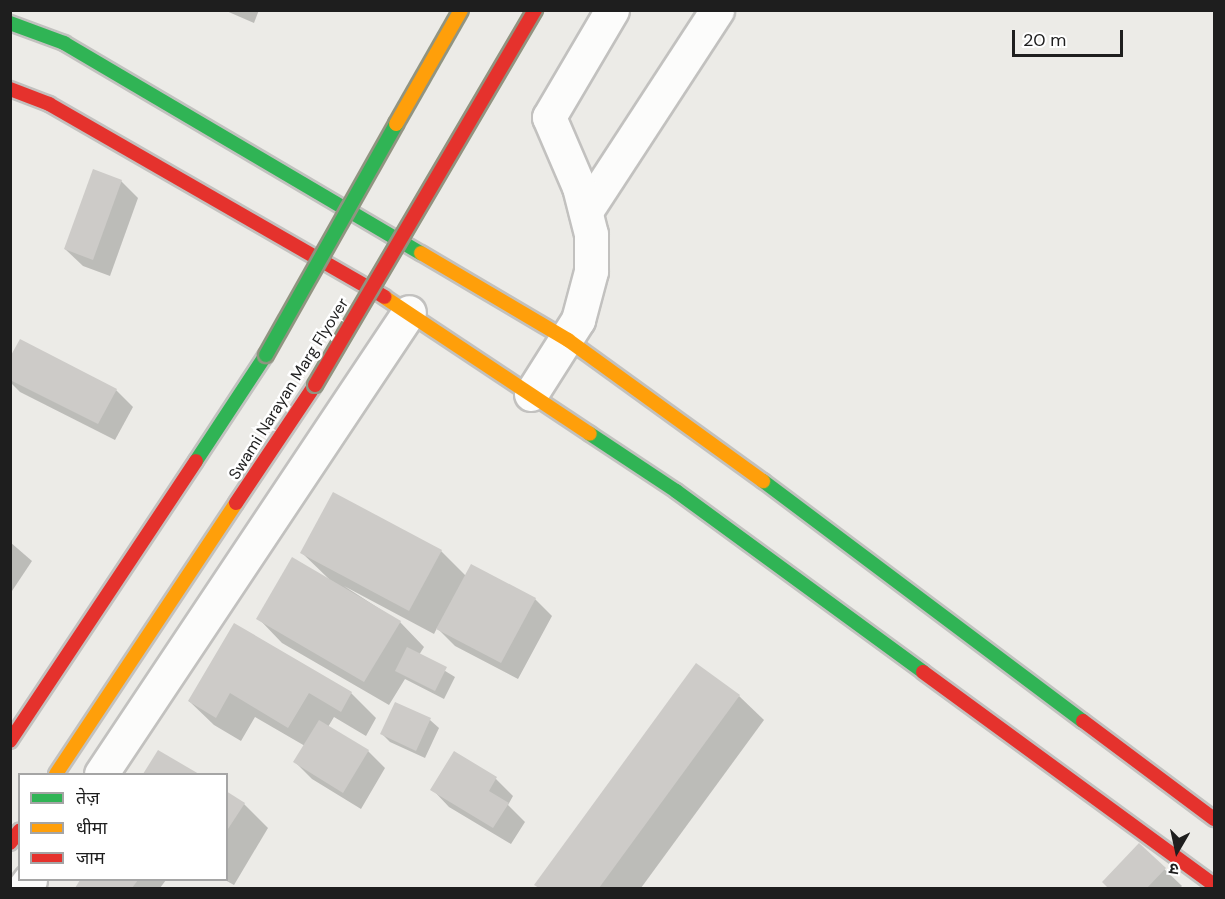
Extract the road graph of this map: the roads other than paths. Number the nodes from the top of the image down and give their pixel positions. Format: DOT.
graph roads {
  1 [pos="461,10"];
  2 [pos="535,10"];
  3 [pos="612,10"];
  4 [pos="717,10"];
  5 [pos="10,23"];
  6 [pos="10,89"];
  7 [pos="586,211"];
  8 [pos="409,312"];
  9 [pos="568,340"];
  10 [pos="531,394"];
  11 [pos="10,741"];
  12 [pos="57,773"];
  13 [pos="102,773"];
  14 [pos="1215,819"];
  15 [pos="1215,885"];
  1 -- 11 [label="street, bridge"];
  2 -- 12 [label="street, Swami Narayan Marg Flyover, bridge"];
  3 -- 7 [label="street"];
  4 -- 7 [label="street"];
  5 -- 9 [label="street"];
  6 -- 8 [label="street"];
  7 -- 9 [label="street"];
  8 -- 10 [label="street"];
  8 -- 13 [label="street"];
  9 -- 10 [label="street"];
  9 -- 14 [label="street"];
  10 -- 15 [label="street"];
}
